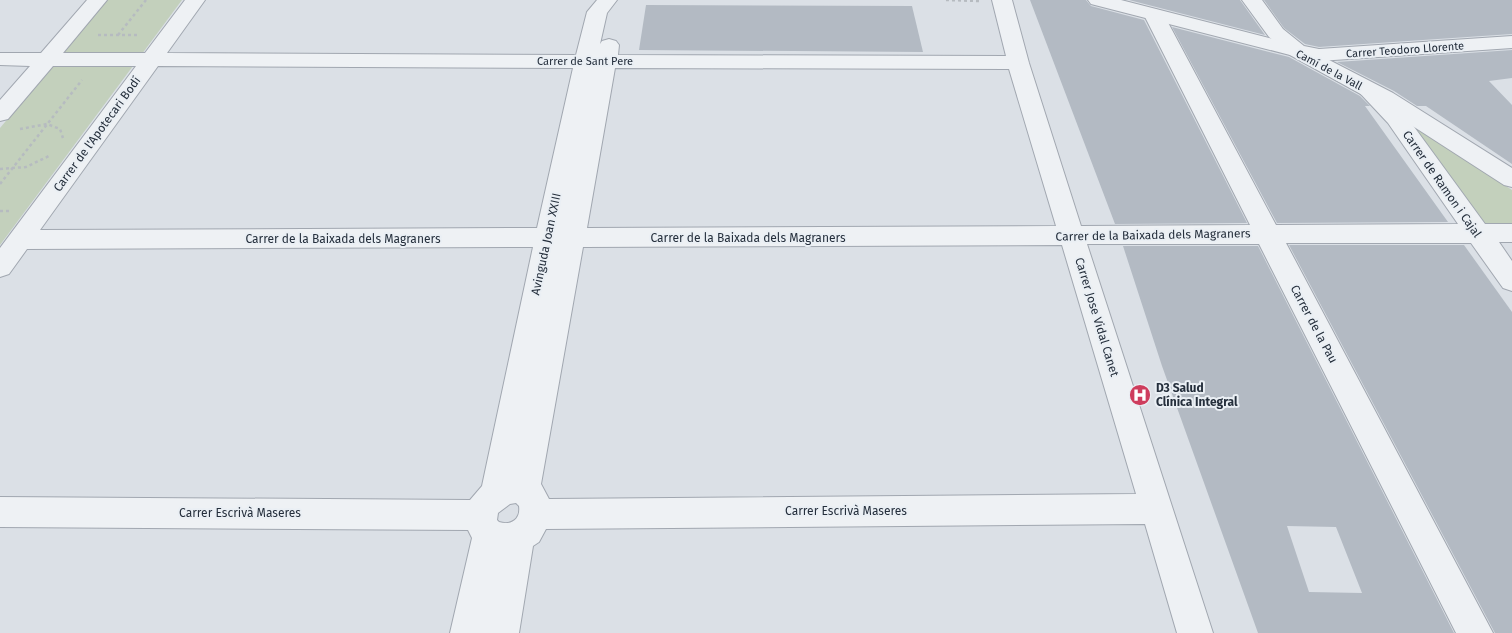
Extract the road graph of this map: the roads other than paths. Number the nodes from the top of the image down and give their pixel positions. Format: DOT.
graph roads {
  1 [pos="97,0"];
  2 [pos="195,0"];
  3 [pos="606,0"];
  4 [pos="615,0"];
  5 [pos="1002,0"];
  6 [pos="1098,0"];
  7 [pos="1252,0"];
  8 [pos="1154,15"];
  9 [pos="1512,42"];
  10 [pos="1297,51"];
  11 [pos="47,58"];
  12 [pos="0,59"];
  13 [pos="152,59"];
  14 [pos="595,61"];
  15 [pos="1018,63"];
  16 [pos="1368,90"];
  17 [pos="0,114"];
  18 [pos="1512,179"];
  19 [pos="1266,233"];
  20 [pos="1477,233"];
  21 [pos="1512,233"];
  22 [pos="1073,236"];
  23 [pos="560,238"];
  24 [pos="20,240"];
  25 [pos="0,267"];
  26 [pos="1512,281"];
  27 [pos="1156,509"];
  28 [pos="0,512"];
  29 [pos="508,514"];
  30 [pos="468,633"];
  31 [pos="501,633"];
  32 [pos="1195,633"];
  33 [pos="1475,633"];
  1 -- 11 [label="street"];
  2 -- 13 [label="street, Carrer de l'Apotecari Bodí"];
  3 -- 14 [label="street, Avinguda Joan XXIII"];
  4 -- 14 [label="street, Avinguda Joan XXIII"];
  5 -- 15 [label="street, Carrer Jose Vidal Canet"];
  6 -- 8 [label="street, Camí de la Vall"];
  7 -- 10 [label="street"];
  8 -- 10 [label="street, Camí de la Vall"];
  8 -- 19 [label="street, Carrer de la Pau"];
  9 -- 10 [label="street, Carrer Teodoro Llorente"];
  10 -- 16 [label="street, Camí de la Vall"];
  11 -- 12 [label="street"];
  11 -- 13 [label="street, Carrer de Sant Pere"];
  11 -- 17 [label="street"];
  13 -- 14 [label="street, Carrer de Sant Pere"];
  13 -- 24 [label="street, Carrer de l'Apotecari Bodí"];
  14 -- 15 [label="street, Carrer de Sant Pere"];
  14 -- 23 [label="street, Avinguda Joan XXIII"];
  15 -- 22 [label="street, Carrer Jose Vidal Canet"];
  16 -- 18 [label="street, Camí de la Vall"];
  16 -- 20 [label="street, Carrer de Ramon i Cajal"];
  19 -- 20 [label="street, Carrer de la Baixada dels Magraners"];
  19 -- 22 [label="street, Carrer de la Baixada dels Magraners"];
  19 -- 33 [label="street, Carrer de la Pau"];
  20 -- 21 [label="street"];
  20 -- 26 [label="street, Carrer de Ramon i Cajal"];
  22 -- 23 [label="street, Carrer de la Baixada dels Magraners"];
  22 -- 27 [label="street, Carrer Jose Vidal Canet"];
  23 -- 24 [label="street, Carrer de la Baixada dels Magraners"];
  23 -- 29 [label="street, Avinguda Joan XXIII"];
  24 -- 25 [label="street, Carrer de l'Apotecari Bodí"];
  27 -- 29 [label="street, Carrer Escrivà Maseres"];
  27 -- 32 [label="street, Carrer Jose Vidal Canet"];
  28 -- 29 [label="street, Carrer Escrivà Maseres"];
  29 -- 30 [label="street, Avinguda Joan XXIII"];
  29 -- 31 [label="street, Avinguda Joan XXIII"];
}
